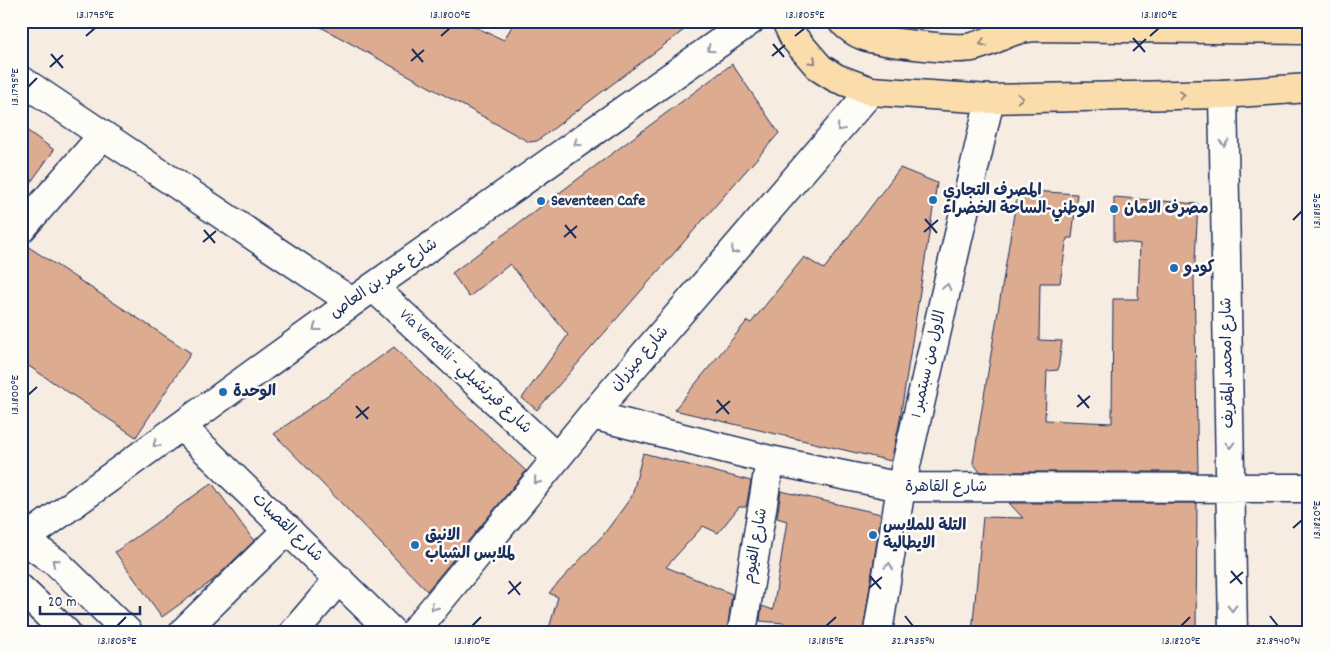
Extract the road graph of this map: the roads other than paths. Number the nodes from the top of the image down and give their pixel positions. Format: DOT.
graph roads {
  1 [pos="750,21"];
  2 [pos="786,21"];
  3 [pos="842,21"];
  4 [pos="1309,30"];
  5 [pos="21,80"];
  6 [pos="1309,88"];
  7 [pos="872,91"];
  8 [pos="1223,94"];
  9 [pos="990,99"];
  10 [pos="103,135"];
  11 [pos="21,229"];
  12 [pos="362,294"];
  13 [pos="592,415"];
  14 [pos="181,426"];
  15 [pos="557,458"];
  16 [pos="770,460"];
  17 [pos="901,487"];
  18 [pos="1230,487"];
  19 [pos="1309,488"];
  20 [pos="288,529"];
  21 [pos="22,540"];
  22 [pos="339,579"];
  23 [pos="21,589"];
  24 [pos="66,632"];
  25 [pos="128,632"];
  26 [pos="183,632"];
  27 [pos="294,632"];
  28 [pos="392,632"];
  29 [pos="414,632"];
  30 [pos="742,632"];
  31 [pos="878,632"];
  32 [pos="1233,632"];
  1 -- 12 [label="street, شارع عمر بن العاص, one-way"];
  2 -- 7 [label="main road, one-way"];
  4 -- 3 [label="main road, one-way"];
  5 -- 10 [label="street, Via Vercelli - شارع فيرتشيلي"];
  6 -- 8 [label="main road"];
  7 -- 9 [label="main road"];
  7 -- 13 [label="street, شارع ميزران, one-way"];
  9 -- 8 [label="main road, one-way"];
  8 -- 18 [label="street, شارع امحمد المقريف, one-way"];
  17 -- 9 [label="street, الاول من سبتمبر 1, one-way"];
  10 -- 11 [label="street"];
  10 -- 12 [label="street, Via Vercelli - شارع فيرتشيلي"];
  12 -- 14 [label="street, شارع عمر بن العاص, one-way"];
  12 -- 15 [label="street, Via Vercelli - شارع فيرتشيلي"];
  13 -- 15 [label="street, شارع ميزران"];
  13 -- 16 [label="street, شارع القاهرة"];
  14 -- 20 [label="street, شارع القصبات"];
  14 -- 21 [label="street, شارع عمر بن العاص, one-way"];
  15 -- 29 [label="street, شارع ميزران, one-way"];
  16 -- 17 [label="street, شارع القاهرة"];
  16 -- 30 [label="street, شارع الفيوم"];
  17 -- 18 [label="street, شارع القاهرة"];
  31 -- 17 [label="street, الاول من سبتمبر 1, one-way"];
  18 -- 19 [label="street, شارع القاهرة"];
  18 -- 32 [label="street, شارع امحمد المقريف, one-way"];
  20 -- 22 [label="street, شارع القصبات"];
  20 -- 26 [label="street"];
  25 -- 21 [label="street, one-way"];
  22 -- 27 [label="street"];
  22 -- 28 [label="street, شارع القصبات"];
  23 -- 24 [label="street"];
}
